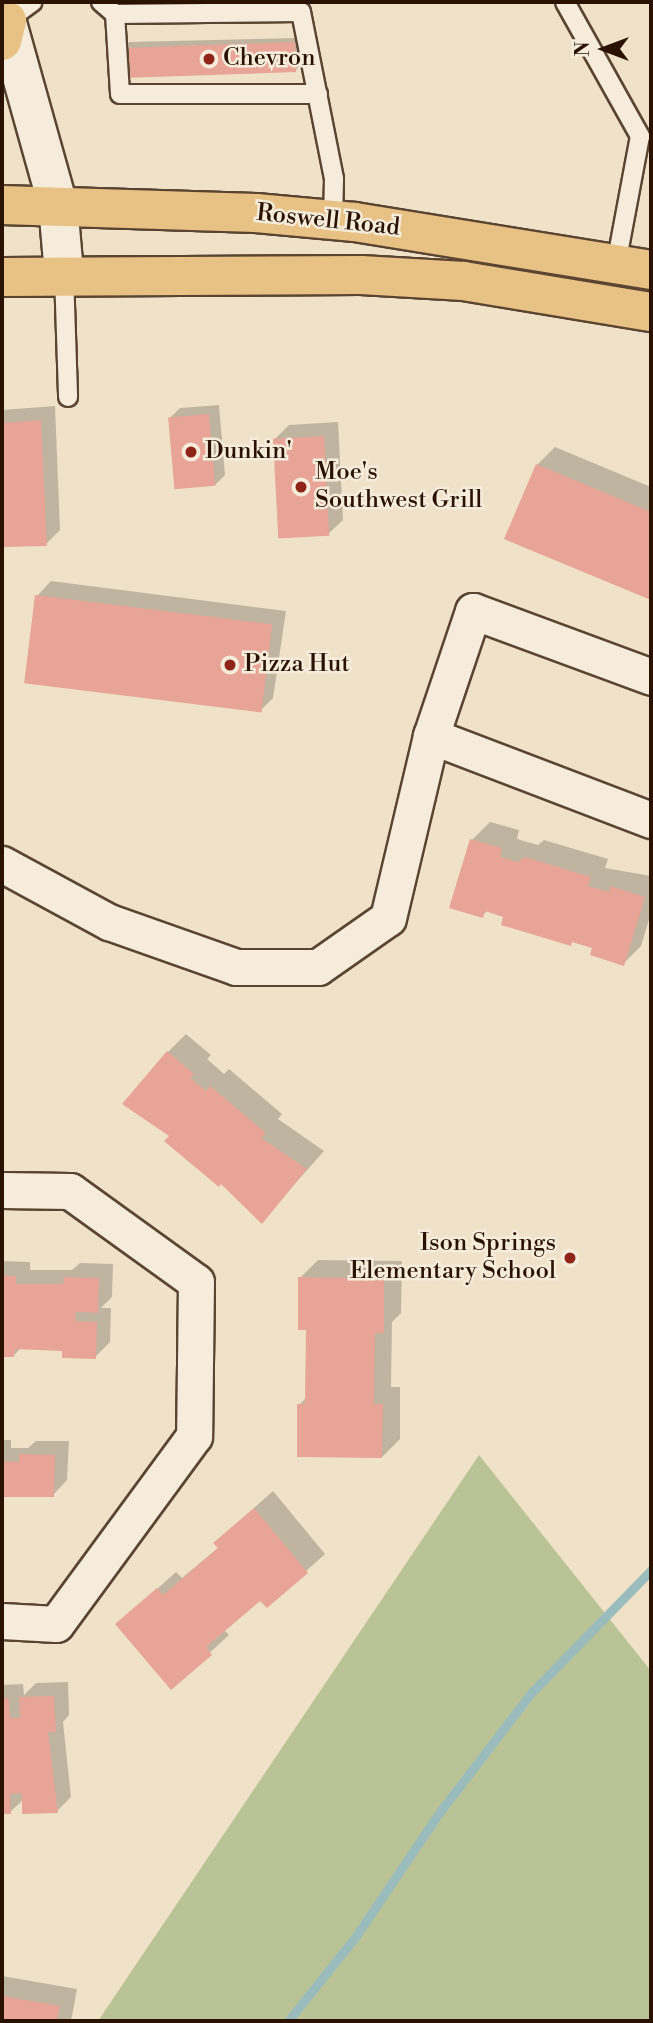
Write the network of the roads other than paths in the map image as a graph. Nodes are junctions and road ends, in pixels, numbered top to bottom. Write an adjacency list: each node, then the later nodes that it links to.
1 (565, 2): 8 (lane)
2 (108, 8): 4 (lane); 4 (lane)
3 (9, 18): 6 (street)
4 (318, 94): 7 (lane)
5 (2, 205): 6 (main road, Roswell Road)
6 (58, 205): 7 (main road, Roswell Road); 9 (street)
7 (333, 220): 8 (main road, Roswell Road)
8 (633, 267)
9 (65, 274): 10 (main road, Roswell Road); 11 (main road, Roswell Road); 12 (lane)
10 (2, 277)
11 (651, 312)
12 (68, 397)
13 (651, 677): 14 (street)
14 (431, 736): 15 (street); 16 (street)
15 (651, 820)
16 (2, 864)
17 (2, 1190): 18 (street)
18 (2, 1621)

